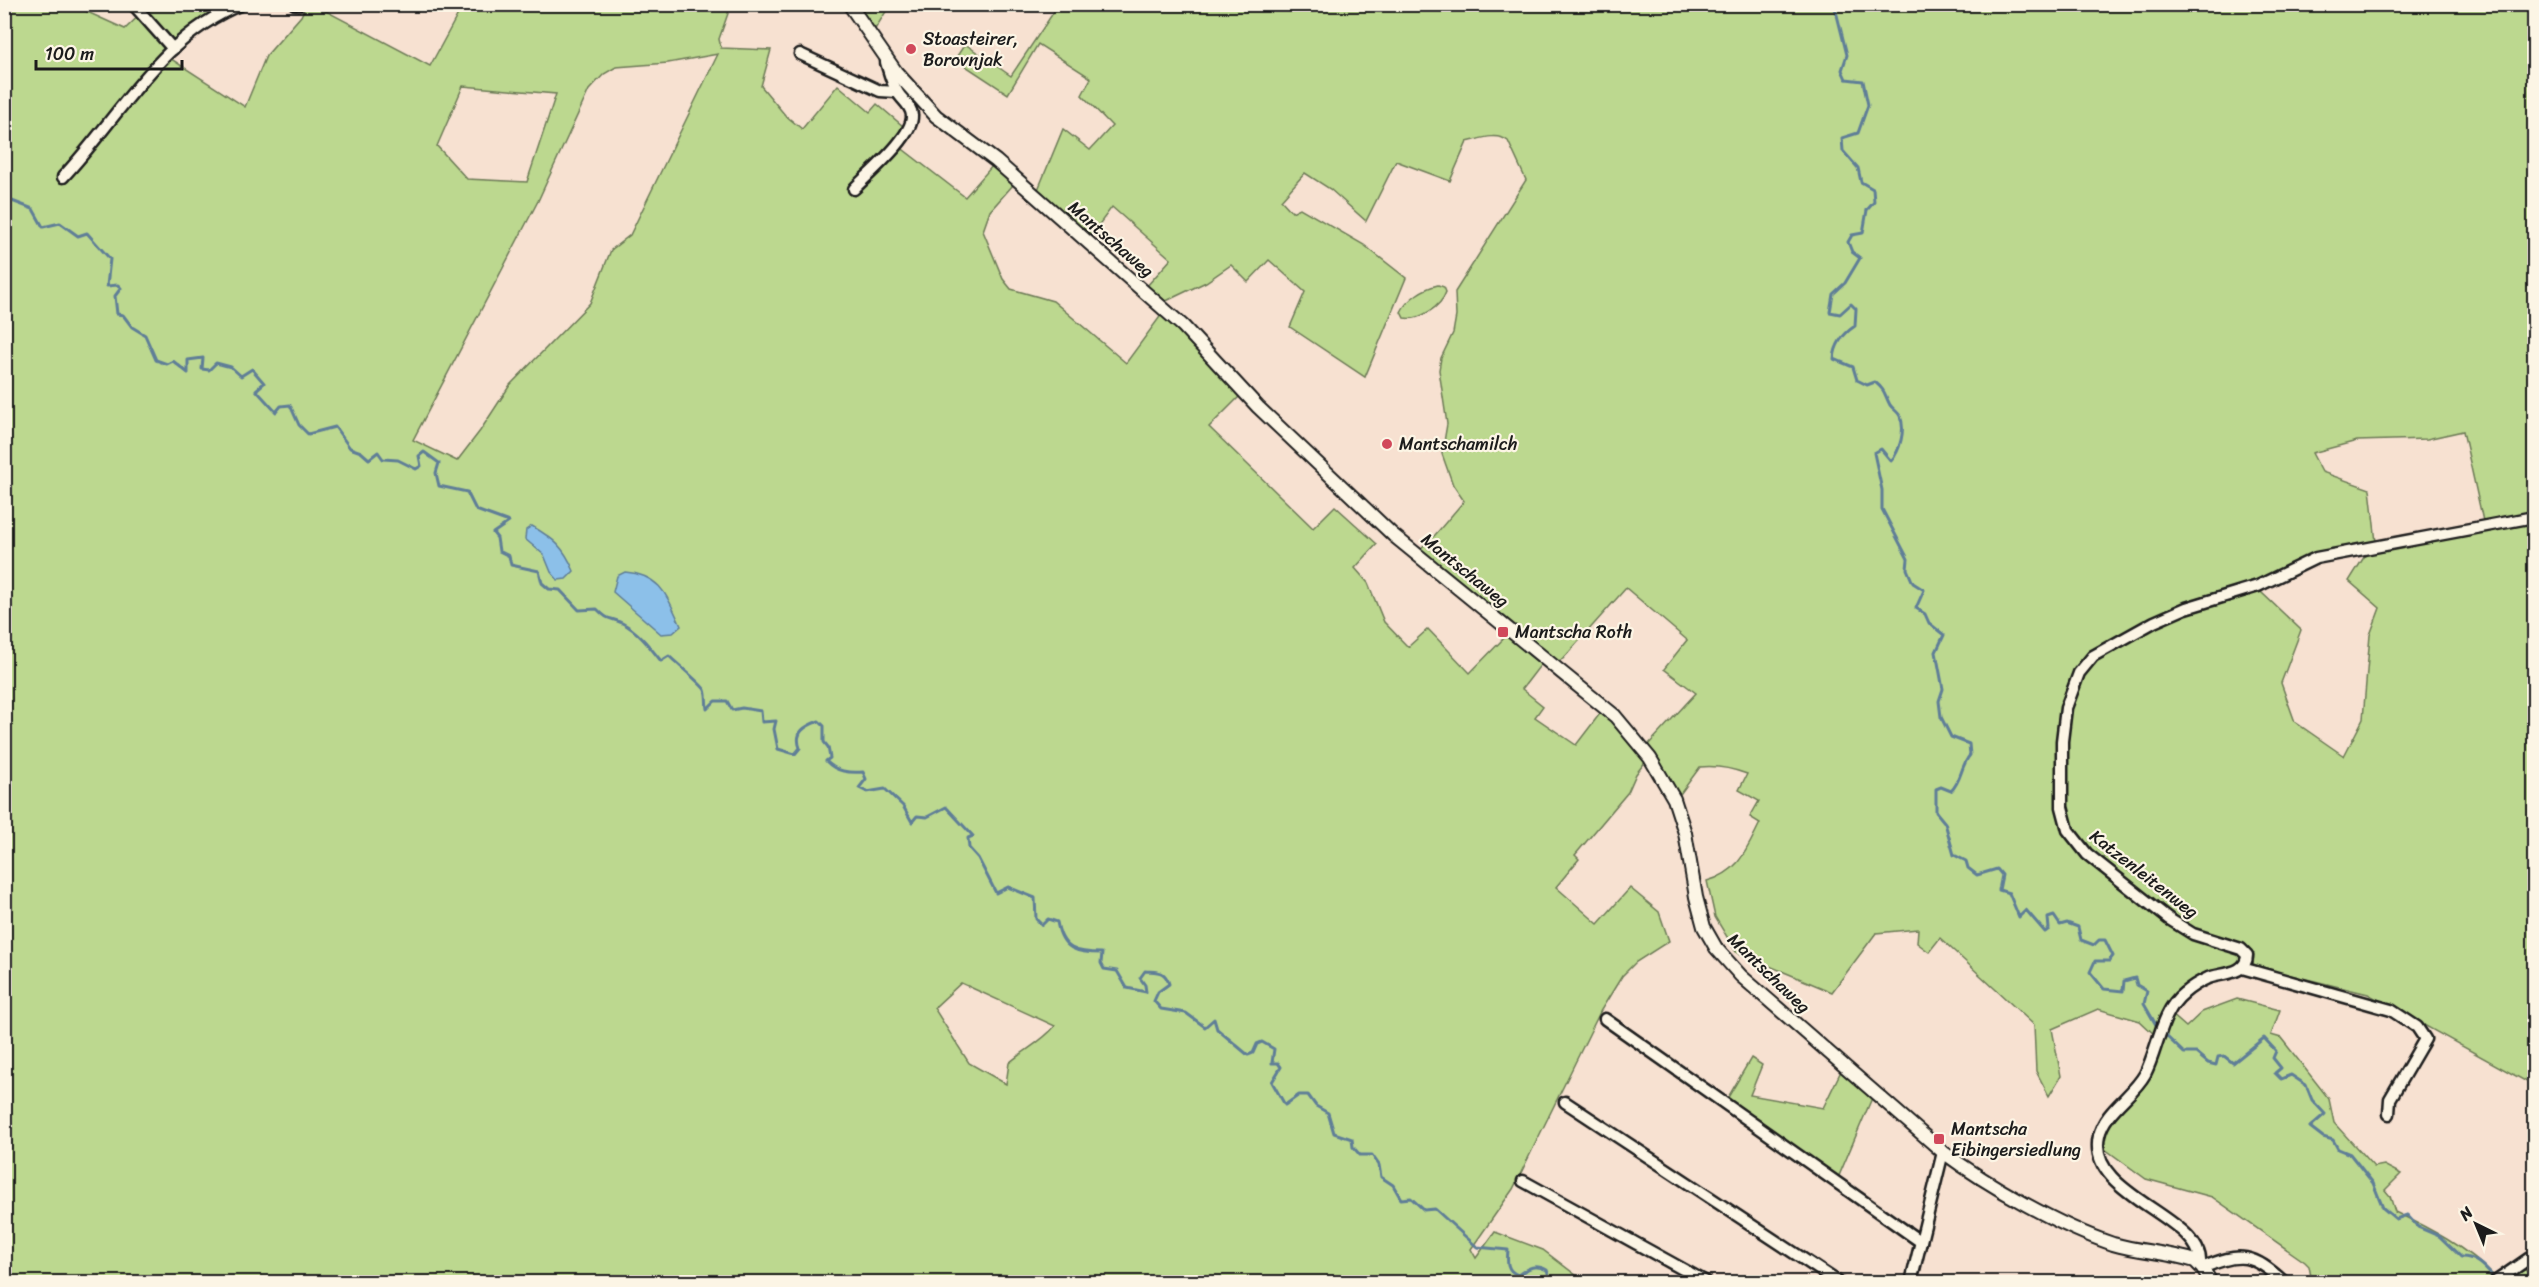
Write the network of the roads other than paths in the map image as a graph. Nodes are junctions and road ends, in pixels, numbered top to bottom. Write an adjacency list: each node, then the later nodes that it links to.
1 (133, 4): 5 (street)
2 (242, 4): 5 (street)
3 (849, 4): 4 (street, Mantschaweg)
4 (880, 48): 7 (street); 9 (street, Mantschaweg)
5 (173, 49): 10 (street)
6 (800, 54): 7 (street)
7 (897, 92): 8 (street)
8 (909, 106): 9 (street); 11 (street)
9 (936, 116): 17 (street, Mantschaweg)
10 (63, 177)
11 (854, 189)
12 (2535, 517): 13 (street, Katzenleitenweg)
13 (2242, 968): 16 (street); 21 (street)
14 (1605, 1019): 19 (street)
15 (1565, 1102): 24 (street)
16 (2389, 1114)
17 (1942, 1152): 19 (street); 21 (street, Mantschaweg)
18 (1523, 1181): 23 (street)
19 (1921, 1242): 25 (street)
20 (2535, 1255): 22 (street)
21 (2201, 1266): 26 (street); 27 (street)
22 (2498, 1280)
23 (1706, 1282)
24 (1838, 1282)
25 (1911, 1282)
26 (2211, 1282)
27 (2284, 1282)

